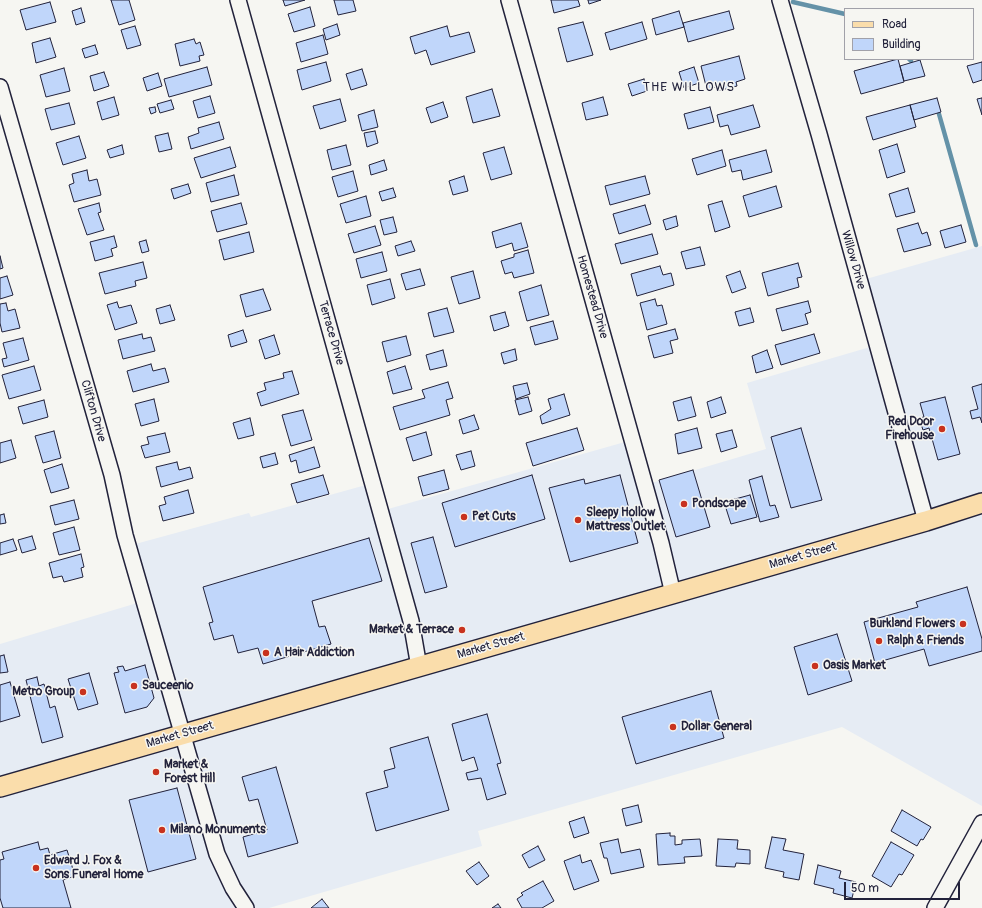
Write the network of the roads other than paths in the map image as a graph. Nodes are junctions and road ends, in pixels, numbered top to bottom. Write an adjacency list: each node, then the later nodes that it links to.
1 (238, 0): 8 (street, Terrace Drive)
2 (509, 0): 7 (street, Homestead Drive)
3 (780, 0): 6 (street, Willow Drive)
4 (0, 87): 9 (street, Clifton Drive)
5 (982, 502): 6 (main road, Market Street)
6 (926, 521): 7 (main road, Market Street)
7 (673, 594): 8 (main road, Market Street)
8 (419, 667): 9 (main road, Market Street)
9 (182, 735): 10 (main road, Market Street); 12 (street, Clifton Drive)
10 (0, 787)
11 (982, 824): 13 (street)
12 (246, 908)
13 (935, 908)

